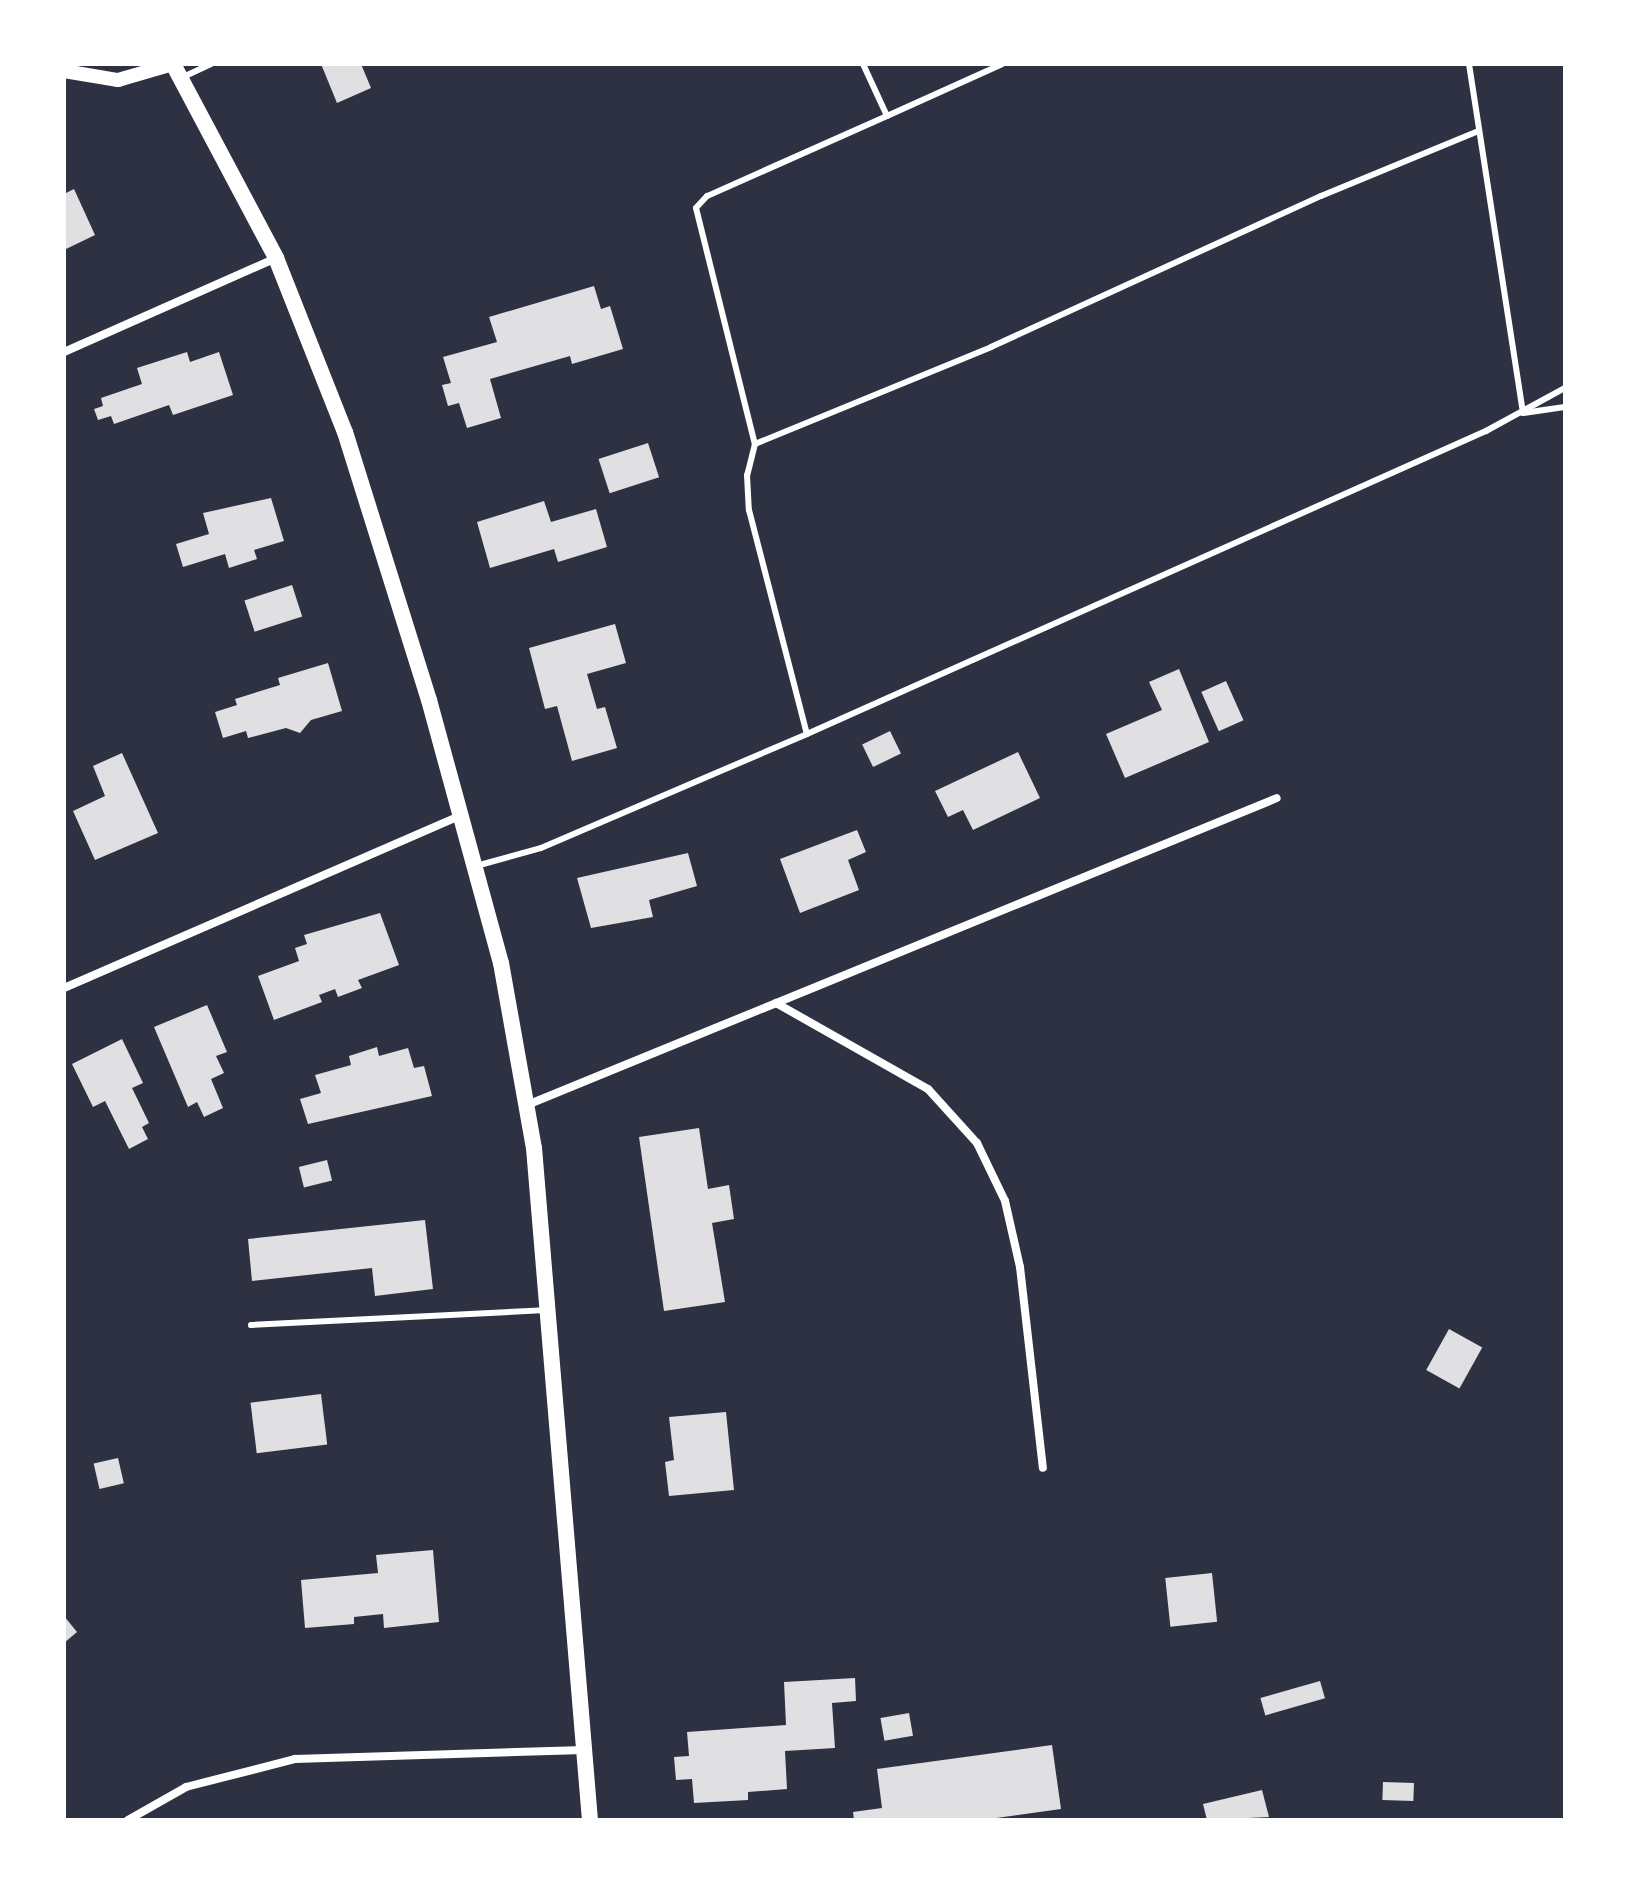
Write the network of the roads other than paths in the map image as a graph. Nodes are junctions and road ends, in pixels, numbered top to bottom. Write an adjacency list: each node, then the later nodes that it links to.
1 (211, 64): 5 (lane)
2 (863, 64): 7 (lane)
3 (1002, 64): 7 (lane)
4 (1469, 64): 8 (lane)
5 (176, 69): 6 (street); 9 (main road)
6 (64, 71)
7 (887, 116): 14 (lane)
8 (1479, 131): 13 (lane); 14 (lane)
9 (276, 258): 10 (street); 17 (main road)
10 (64, 352)
11 (1565, 388): 13 (lane)
12 (1565, 407): 13 (lane)
13 (1523, 413): 15 (lane)
14 (755, 444): 15 (lane)
15 (807, 734): 18 (lane)
16 (1277, 798): 20 (street)
17 (462, 815): 18 (main road); 19 (street)
18 (476, 866): 21 (main road)
19 (64, 988)
20 (776, 1003): 21 (street); 24 (street)
21 (527, 1105): 22 (main road)
22 (548, 1310): 23 (lane); 25 (main road)
23 (251, 1325)
24 (1043, 1468)
25 (584, 1750): 26 (street); 27 (main road)
26 (128, 1820)
27 (590, 1820)

